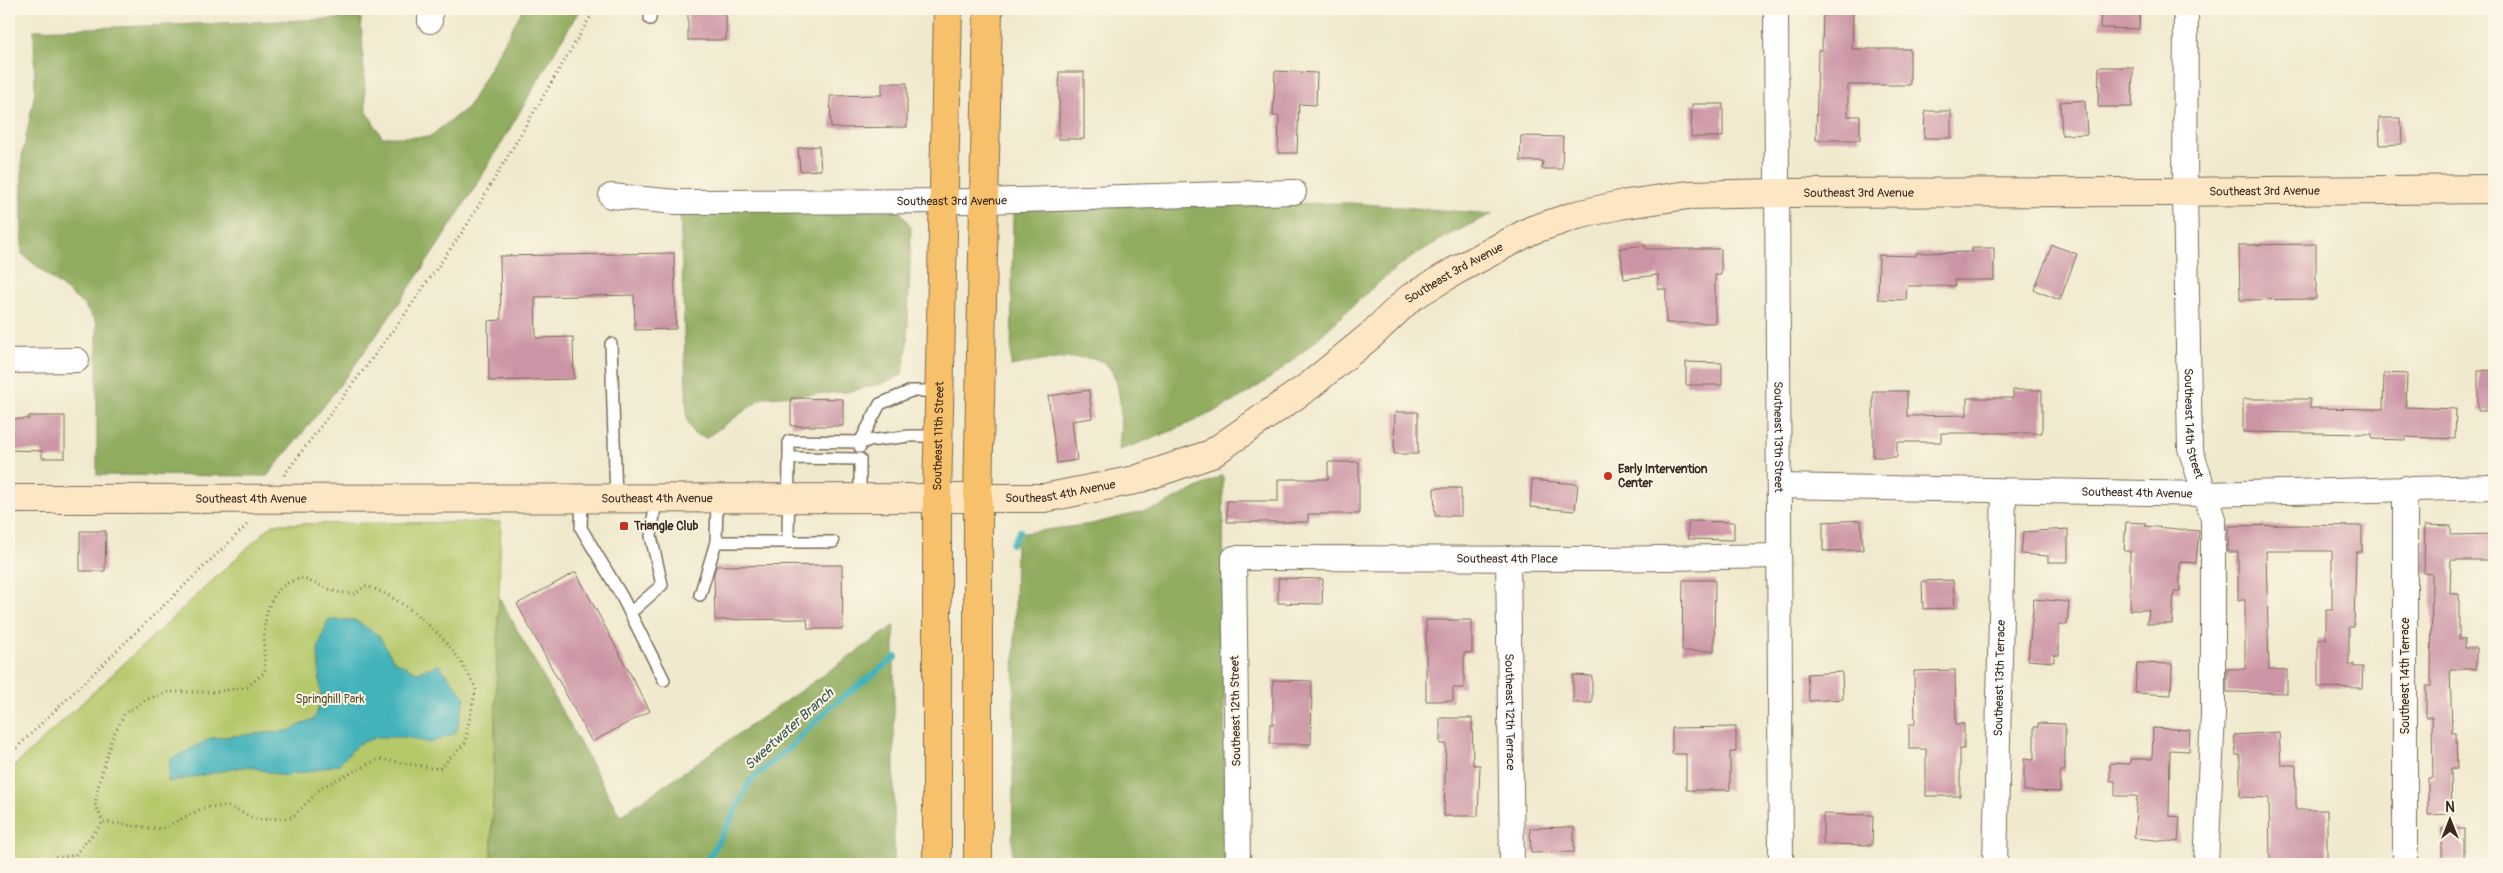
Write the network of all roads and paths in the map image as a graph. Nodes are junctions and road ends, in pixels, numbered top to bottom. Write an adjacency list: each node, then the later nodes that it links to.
1 (595, 9): 36 (path)
2 (948, 9): 11 (highway, Southeast 11th Street)
3 (988, 9): 12 (highway)
4 (1776, 9): 9 (street, Southeast 13th Street)
5 (2186, 9): 8 (street, Southeast 14th Street)
6 (2494, 188): 8 (street, Southeast 3rd Avenue)
7 (1294, 192): 12 (street, Southeast 3rd Avenue)
8 (2185, 192): 9 (street, Southeast 3rd Avenue); 26 (street, Southeast 14th Street)
9 (1778, 193): 17 (street, Southeast 3rd Avenue); 22 (street, Southeast 13th Street)
10 (611, 196): 11 (street, Southeast 3rd Avenue)
11 (944, 201): 12 (street, Southeast 3rd Avenue); 16 (highway, Southeast 11th Street)
12 (984, 201): 30 (highway)
13 (611, 344): 33 (lane)
14 (77, 360): 15 (street)
15 (9, 361)
16 (940, 391): 18 (highway, Southeast 11th Street); 19 (lane)
17 (1284, 405): 30 (street, Southeast 4th Avenue)
18 (939, 436): 19 (lane); 29 (highway, Southeast 11th Street)
19 (860, 442): 20 (lane); 21 (lane)
20 (788, 458): 21 (lane); 27 (lane)
21 (860, 459): 28 (lane)
22 (1779, 486): 25 (street, Southeast 4th Avenue); 40 (street, Southeast 13th Street)
23 (2494, 487): 24 (street, Southeast 4th Avenue)
24 (2405, 488): 26 (street, Southeast 4th Avenue); 56 (street, Southeast 14th Terrace)
25 (2004, 492): 26 (street, Southeast 4th Avenue); 54 (street, Southeast 13th Terrace)
26 (2206, 494): 55 (street, Southeast 14th Street)
27 (787, 498): 28 (street, Southeast 4th Avenue); 35 (street, Southeast 4th Avenue); 38 (lane)
28 (860, 498): 29 (street, Southeast 4th Avenue)
29 (937, 498): 30 (street, Southeast 4th Avenue); 49 (highway, Southeast 11th Street)
30 (978, 498): 50 (highway)
31 (9, 499): 36 (street, Southeast 4th Avenue)
32 (582, 499): 33 (street, Southeast 4th Avenue); 36 (street, Southeast 4th Avenue); 44 (lane)
33 (616, 499): 34 (street, Southeast 4th Avenue)
34 (656, 499): 35 (street, Southeast 4th Avenue); 44 (lane)
35 (717, 499): 37 (lane)
36 (263, 500): 46 (path)
37 (716, 542): 38 (lane); 43 (lane)
38 (788, 542): 39 (lane)
39 (833, 542)
40 (1779, 556): 42 (street, Southeast 4th Place); 53 (street, Southeast 13th Street)
41 (1234, 558): 42 (street, Southeast 4th Place); 51 (street, Southeast 12th Street)
42 (1508, 558): 52 (street, Southeast 12th Terrace)
43 (700, 595)
44 (630, 613): 45 (lane)
45 (664, 680)
46 (9, 755)
47 (103, 822): 47 (path); 48 (path)
48 (12, 864)
49 (937, 864)
50 (978, 864)
51 (1238, 864)
52 (1512, 864)
53 (1781, 864)
54 (1996, 864)
55 (2206, 864)
56 (2405, 864)

